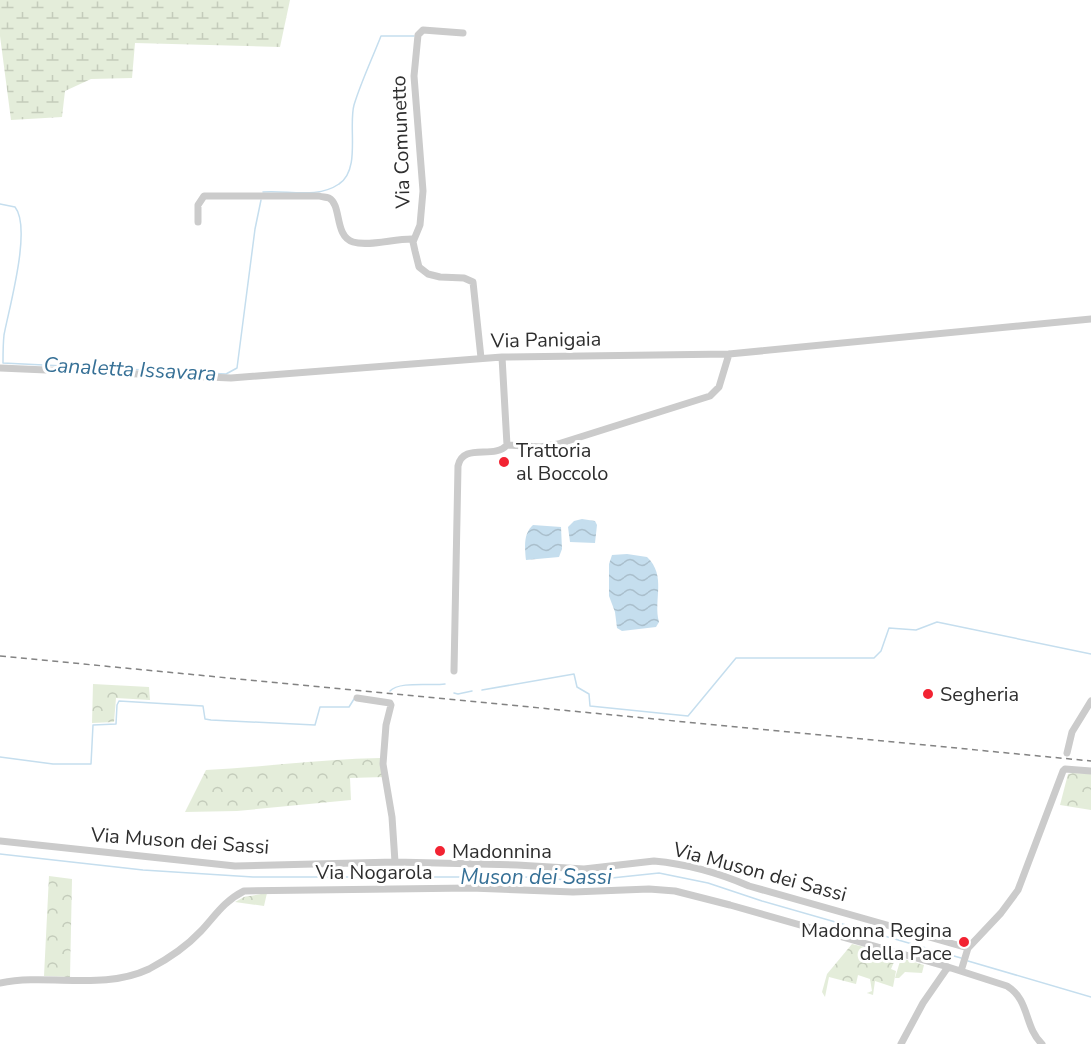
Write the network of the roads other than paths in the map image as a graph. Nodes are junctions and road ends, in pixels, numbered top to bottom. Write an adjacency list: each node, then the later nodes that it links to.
1 (463, 33): 3 (street, Via Comunetto)
2 (198, 222): 3 (street)
3 (414, 239): 7 (street, Via Comunetto)
4 (1091, 319): 5 (street, Via Panigaia)
5 (729, 354): 6 (street, Via Panigaia); 9 (street)
6 (502, 357): 7 (street, Via Panigaia); 9 (street)
7 (481, 358): 8 (street, Via Panigaia)
8 (0, 368)
9 (507, 445): 10 (street)
10 (454, 671)
11 (357, 698): 16 (street)
12 (1091, 701): 13 (street)
13 (1067, 753)
14 (1091, 771): 17 (street)
15 (0, 841): 16 (street, Via Muson dei Sassi)
16 (395, 862): 17 (street, Via Muson dei Sassi)
17 (967, 950): 19 (street)
18 (948, 967): 19 (street, Via Nogarola); 20 (street, Via Nogarola); 21 (street)
19 (962, 970): 22 (street, Via Nogarola)
20 (0, 983)
21 (901, 1044)
22 (1042, 1044)

